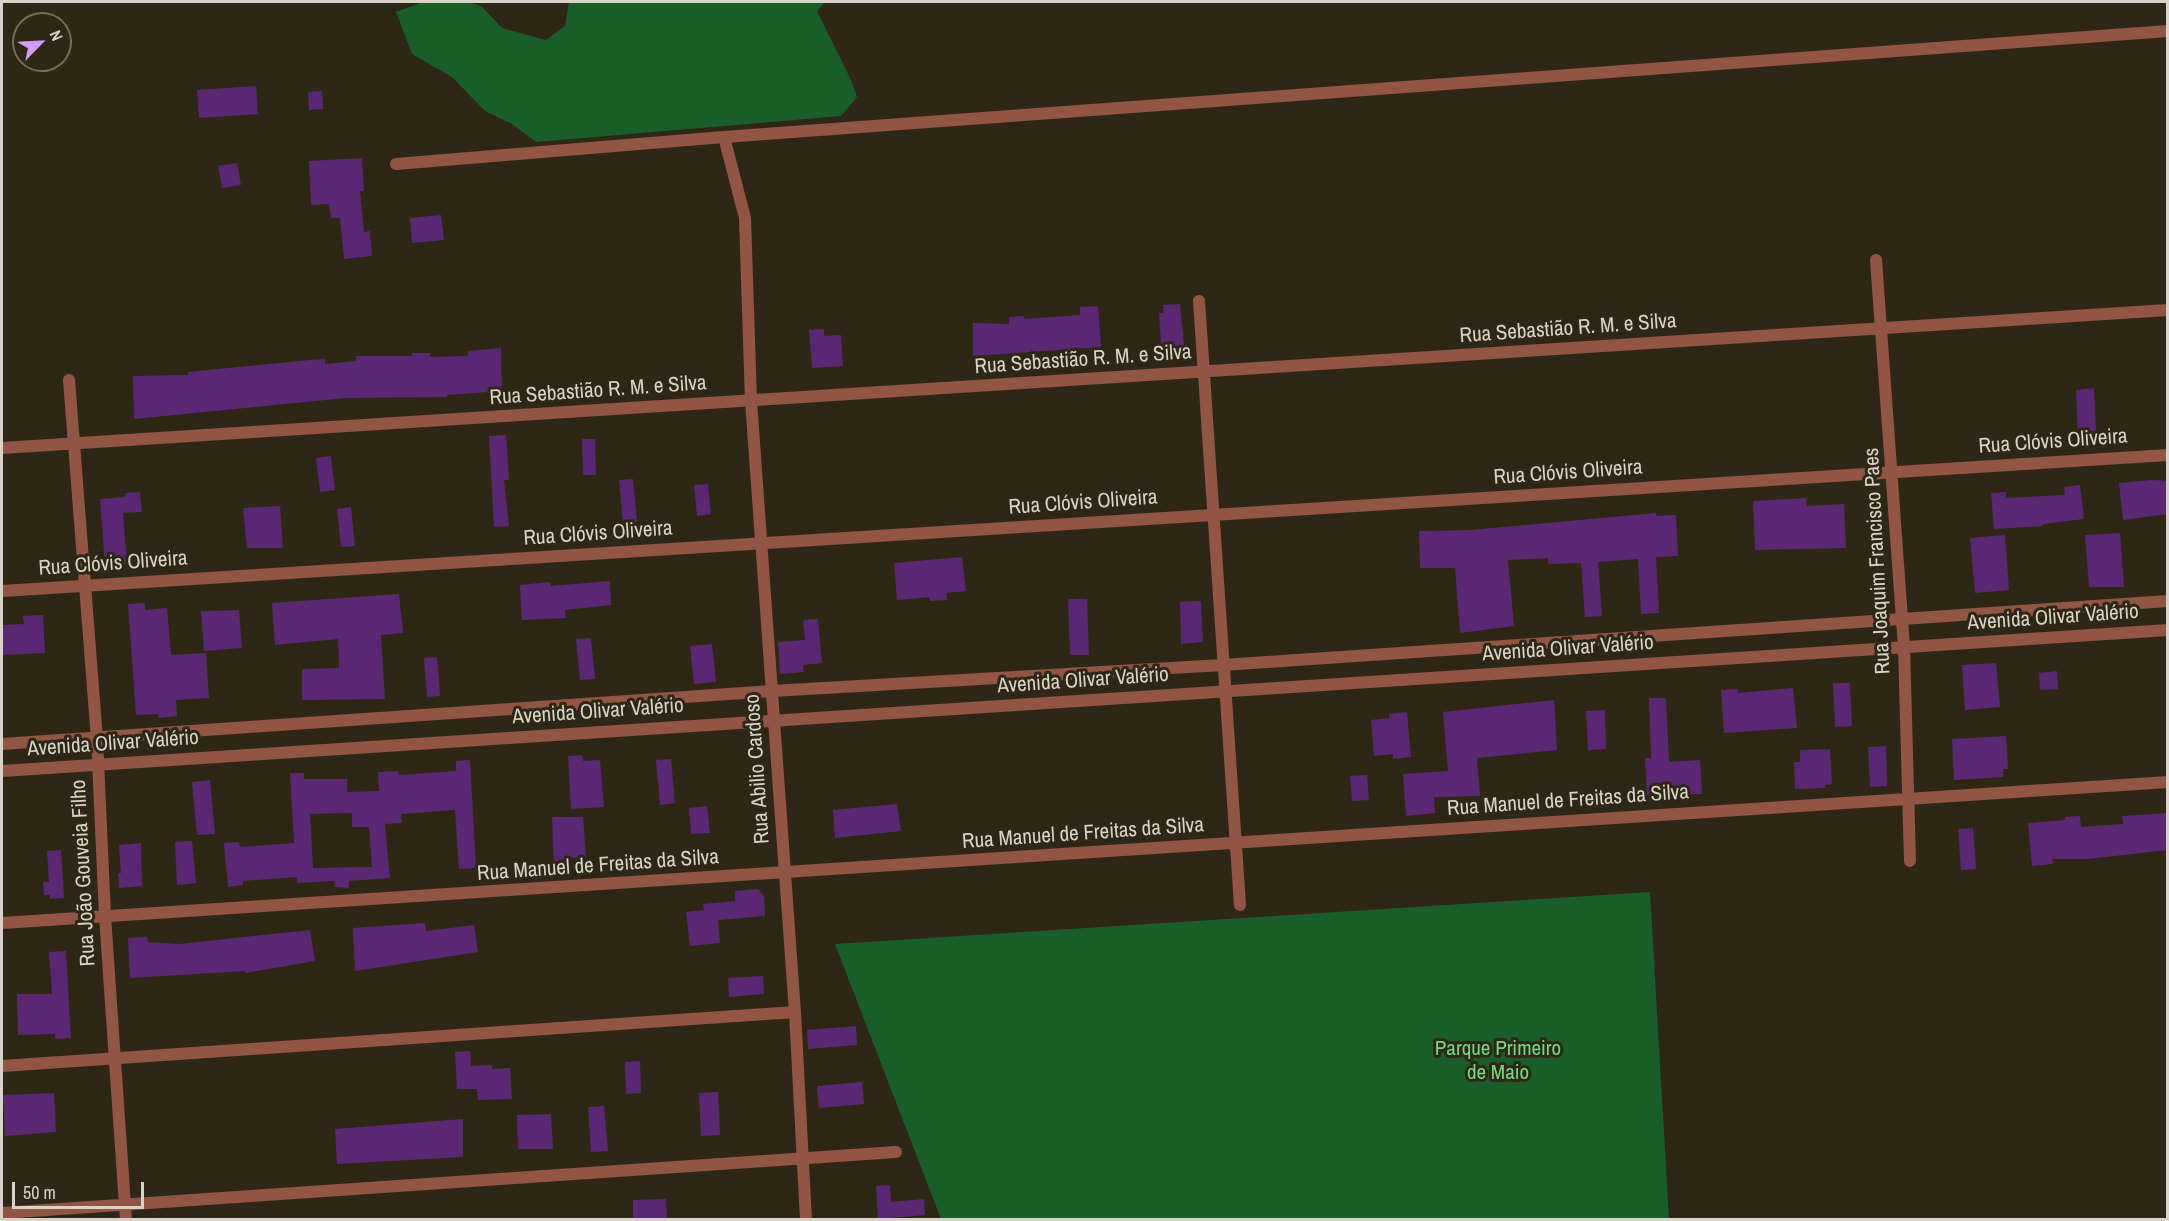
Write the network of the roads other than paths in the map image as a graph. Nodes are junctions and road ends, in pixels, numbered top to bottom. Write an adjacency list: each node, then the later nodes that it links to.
1 (2168, 31): 2 (street)
2 (724, 137): 3 (street); 10 (street, Rua Abilio Cardoso)
3 (396, 164)
4 (1876, 260): 7 (street, Rua Joaquim Francisco Paes)
5 (1199, 301): 8 (street)
6 (2168, 310): 7 (street, Rua Sebastião R. M. e Silva)
7 (1882, 329): 8 (street, Rua Sebastião R. M. e Silva); 14 (street, Rua Joaquim Francisco Paes)
8 (1204, 372): 10 (street, Rua Sebastião R. M. e Silva); 15 (street)
9 (69, 380): 11 (street, Rua João Gouveia Filho)
10 (751, 401): 11 (street, Rua Sebastião R. M. e Silva); 16 (street, Rua Abilio Cardoso)
11 (73, 444): 12 (street, Rua Sebastião R. M. e Silva); 17 (street, Rua João Gouveia Filho)
12 (2, 448)
13 (2168, 455): 14 (street, Rua Clóvis Oliveira)
14 (1893, 472): 15 (street, Rua Clóvis Oliveira); 20 (street, Rua Joaquim Francisco Paes)
15 (1213, 515): 16 (street, Rua Clóvis Oliveira); 23 (street)
16 (761, 543): 17 (street, Rua Clóvis Oliveira); 24 (street, Rua Abilio Cardoso)
17 (83, 586): 18 (street, Rua Clóvis Oliveira); 27 (street, Rua João Gouveia Filho)
18 (2, 591)
19 (2168, 601): 20 (street)
20 (1902, 618): 22 (street, Rua Joaquim Francisco Paes); 23 (street)
21 (2168, 630): 22 (street, Avenida Olivar Valério)
22 (1904, 647): 25 (street, Avenida Olivar Valério); 32 (street, Rua Joaquim Francisco Paes)
23 (1223, 665): 24 (street); 25 (street)
24 (772, 691): 26 (street, Rua Abilio Cardoso); 27 (street)
25 (1225, 691): 26 (street, Avenida Olivar Valério); 33 (street)
26 (773, 721): 29 (street, Avenida Olivar Valério); 35 (street, Rua Abilio Cardoso)
27 (97, 739): 28 (street); 29 (street, Rua João Gouveia Filho)
28 (2, 744)
29 (97, 764): 30 (street, Avenida Olivar Valério); 37 (street, Rua João Gouveia Filho)
30 (2, 771)
31 (2168, 782): 32 (street, Rua Manuel de Freitas da Silva)
32 (1906, 798): 33 (street, Rua Manuel de Freitas da Silva); 34 (street, Rua Joaquim Francisco Paes)
33 (1234, 843): 35 (street, Rua Manuel de Freitas da Silva); 36 (street)
34 (1910, 861)
35 (785, 874): 37 (street, Rua Manuel de Freitas da Silva); 39 (street, Rua Abilio Cardoso)
36 (1240, 905)
37 (105, 916): 38 (street, Rua Manuel de Freitas da Silva); 40 (street, Rua João Gouveia Filho)
38 (2, 923)
39 (795, 1012): 40 (street); 43 (street, Rua Abilio Cardoso)
40 (115, 1059): 41 (street); 44 (street, Rua João Gouveia Filho)
41 (2, 1066)
42 (896, 1152): 43 (street)
43 (803, 1159): 44 (street); 47 (street, Rua Abilio Cardoso)
44 (125, 1205): 45 (street); 46 (street, Rua João Gouveia Filho)
45 (2, 1213)
46 (126, 1220)
47 (806, 1220)

